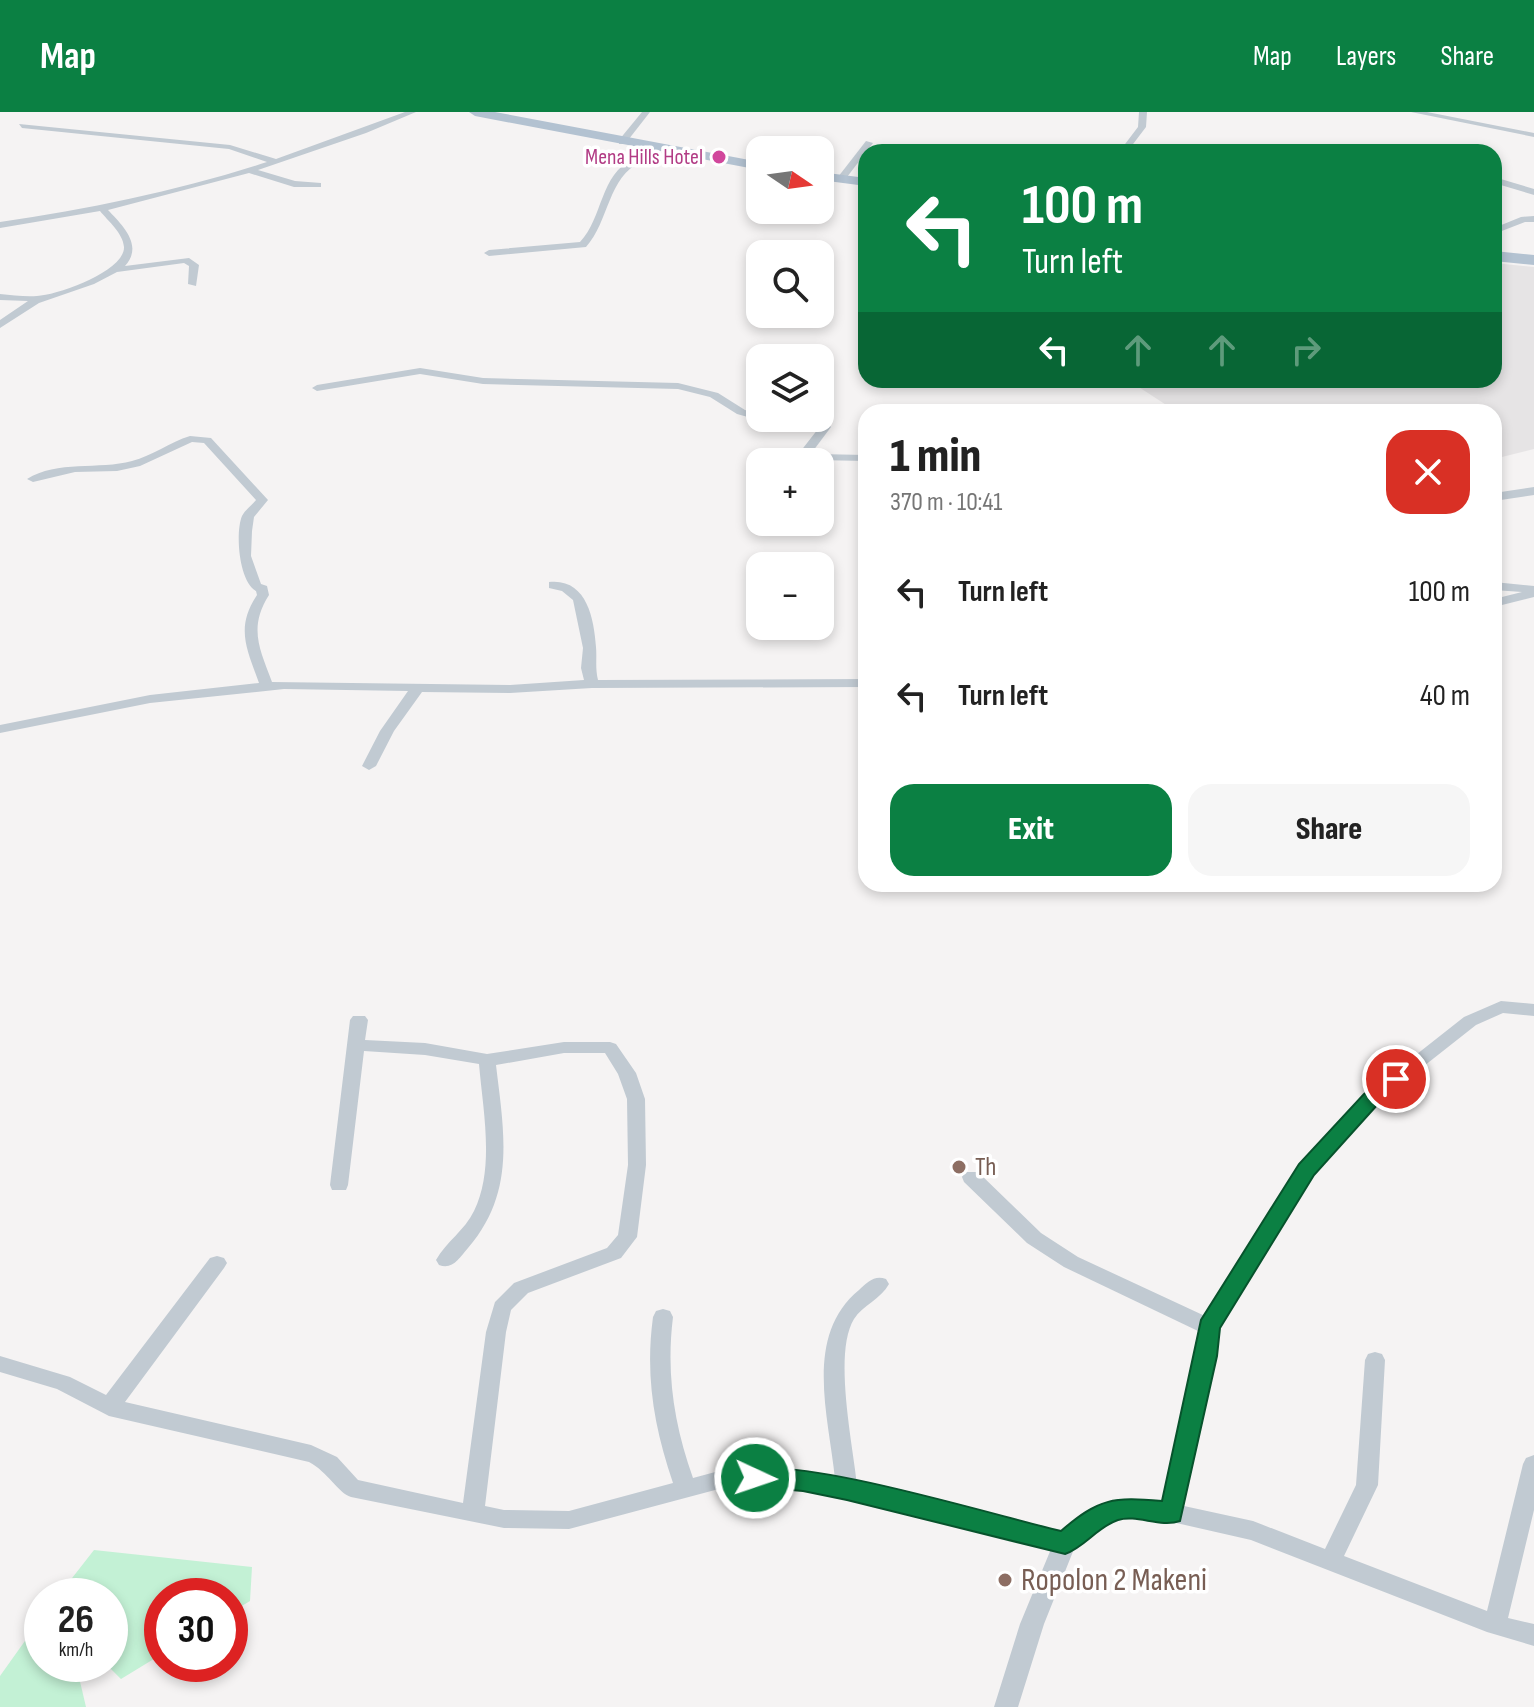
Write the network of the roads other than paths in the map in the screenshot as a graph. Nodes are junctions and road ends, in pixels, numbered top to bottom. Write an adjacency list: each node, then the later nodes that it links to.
1 (412, 112): 12 (street)
2 (475, 112): 8 (main road)
3 (646, 112): 8 (street)
4 (1143, 112): 9 (street)
5 (1415, 112): 7 (street)
6 (22, 126): 12 (street)
7 (1534, 135)
8 (622, 142): 10 (main road)
9 (1129, 144)
10 (676, 152): 13 (main road); 25 (street)
11 (858, 157): 16 (street)
12 (274, 162): 14 (street)
13 (746, 164)
14 (246, 169): 19 (street); 21 (street)
15 (834, 178): 16 (main road)
16 (841, 179): 17 (main road)
17 (858, 181)
18 (1502, 182): 20 (street)
19 (318, 185)
20 (1534, 192)
21 (102, 208): 23 (street); 28 (street)
22 (1534, 219): 24 (street)
23 (0, 225)
24 (1502, 228)
25 (489, 253)
26 (1502, 257): 27 (main road)
27 (1534, 260)
28 (114, 270): 29 (street); 31 (street)
29 (193, 284)
30 (0, 297): 31 (street)
31 (39, 300): 32 (street)
32 (0, 325)
33 (317, 388): 34 (street)
34 (746, 414)
35 (821, 432): 36 (street)
36 (858, 458)
37 (33, 479): 46 (street)
38 (1534, 491): 39 (street)
39 (1502, 496)
40 (553, 585): 45 (street)
41 (1502, 587): 42 (street)
42 (1534, 591): 43 (street)
43 (1502, 601)
44 (858, 683): 45 (street)
45 (592, 684): 47 (street)
46 (267, 686): 47 (street); 48 (street)
47 (418, 687): 49 (street)
48 (0, 729)
49 (369, 766)
50 (1534, 1010): 60 (street)
51 (359, 1020): 52 (street)
52 (358, 1045): 53 (street); 55 (street)
53 (487, 1060): 56 (street); 68 (street)
54 (971, 1177): 60 (street)
55 (339, 1185)
56 (446, 1260)
57 (217, 1263): 63 (street)
58 (879, 1284): 65 (street)
59 (663, 1317): 66 (street)
60 (1209, 1327): 67 (street)
61 (1375, 1360): 70 (street)
62 (0, 1364): 63 (street)
63 (109, 1407): 68 (street)
64 (1534, 1464): 71 (street)
65 (847, 1489): 66 (street); 69 (street)
66 (686, 1490): 68 (street)
67 (1172, 1513): 69 (street); 70 (street)
68 (473, 1514)
69 (1065, 1543): 73 (street)
70 (1331, 1559): 71 (street)
71 (1495, 1625): 72 (street)
72 (1534, 1635)
73 (1006, 1707)

